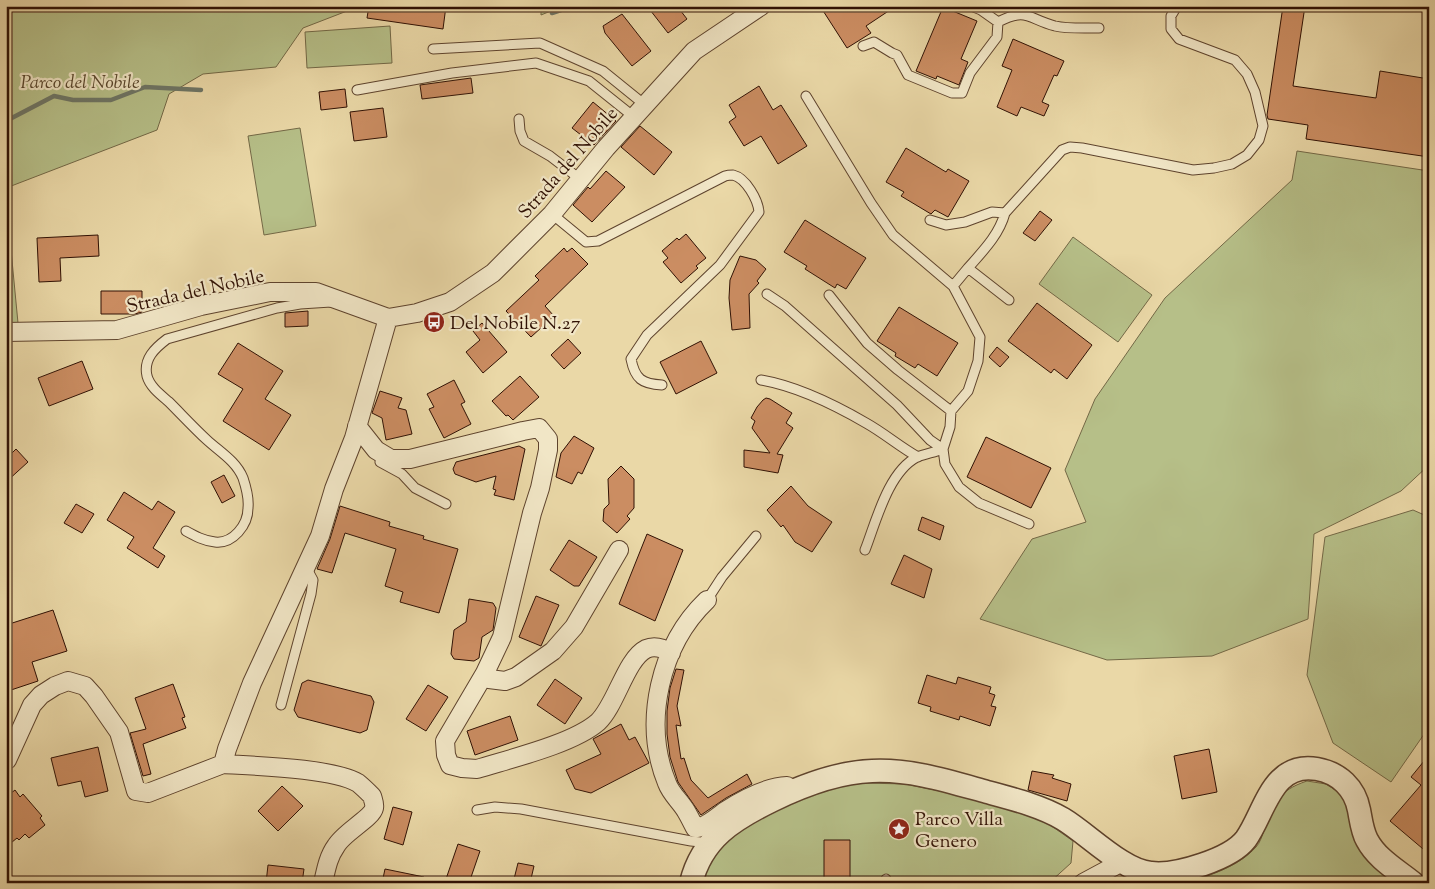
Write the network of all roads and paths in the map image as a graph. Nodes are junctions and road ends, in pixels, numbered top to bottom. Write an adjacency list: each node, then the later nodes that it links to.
1 (761, 6): 10 (street, Strada del Nobile)
2 (971, 6): 4 (lane)
3 (1177, 6): 13 (lane)
4 (998, 22): 5 (lane); 6 (lane)
5 (1099, 28)
6 (863, 46)
7 (434, 49): 10 (lane)
8 (357, 90): 10 (lane)
9 (806, 96): 17 (lane)
10 (639, 111): 12 (street, Strada del Nobile)
11 (519, 119): 12 (lane)
12 (580, 179): 14 (street, Strada del Nobile)
13 (1005, 213): 15 (lane); 16 (lane)
14 (552, 214): 22 (street, Strada del Nobile); 25 (lane)
15 (930, 220)
16 (968, 268): 17 (lane); 20 (lane)
17 (953, 286): 26 (lane)
18 (767, 294): 28 (lane)
19 (829, 295): 26 (lane)
20 (1009, 300)
21 (343, 301): 22 (street, Strada del Nobile); 23 (street, Strada del Nobile); 32 (lane)
22 (388, 318): 27 (street)
23 (6, 332)
24 (761, 380): 29 (lane)
25 (662, 385)
26 (951, 411): 28 (lane)
27 (355, 432): 30 (lane); 36 (street); 39 (street)
28 (943, 449): 29 (lane); 31 (lane)
29 (918, 457): 35 (lane)
30 (446, 504)
31 (1029, 524)
32 (186, 531)
33 (756, 536): 37 (lane)
34 (619, 550): 39 (street)
35 (865, 550)
36 (305, 567): 40 (lane); 42 (street)
37 (707, 600): 38 (street)
38 (671, 653): 39 (street); 43 (street)
39 (485, 673)
40 (280, 705)
41 (7, 760): 42 (street)
42 (223, 764): 47 (street)
43 (808, 785): 45 (street); 46 (street)
44 (477, 810): 45 (lane)
45 (710, 843): 48 (street)
46 (1122, 862): 49 (street); 50 (street)
47 (324, 883)
48 (691, 883)
49 (1083, 883)
50 (1413, 883)

